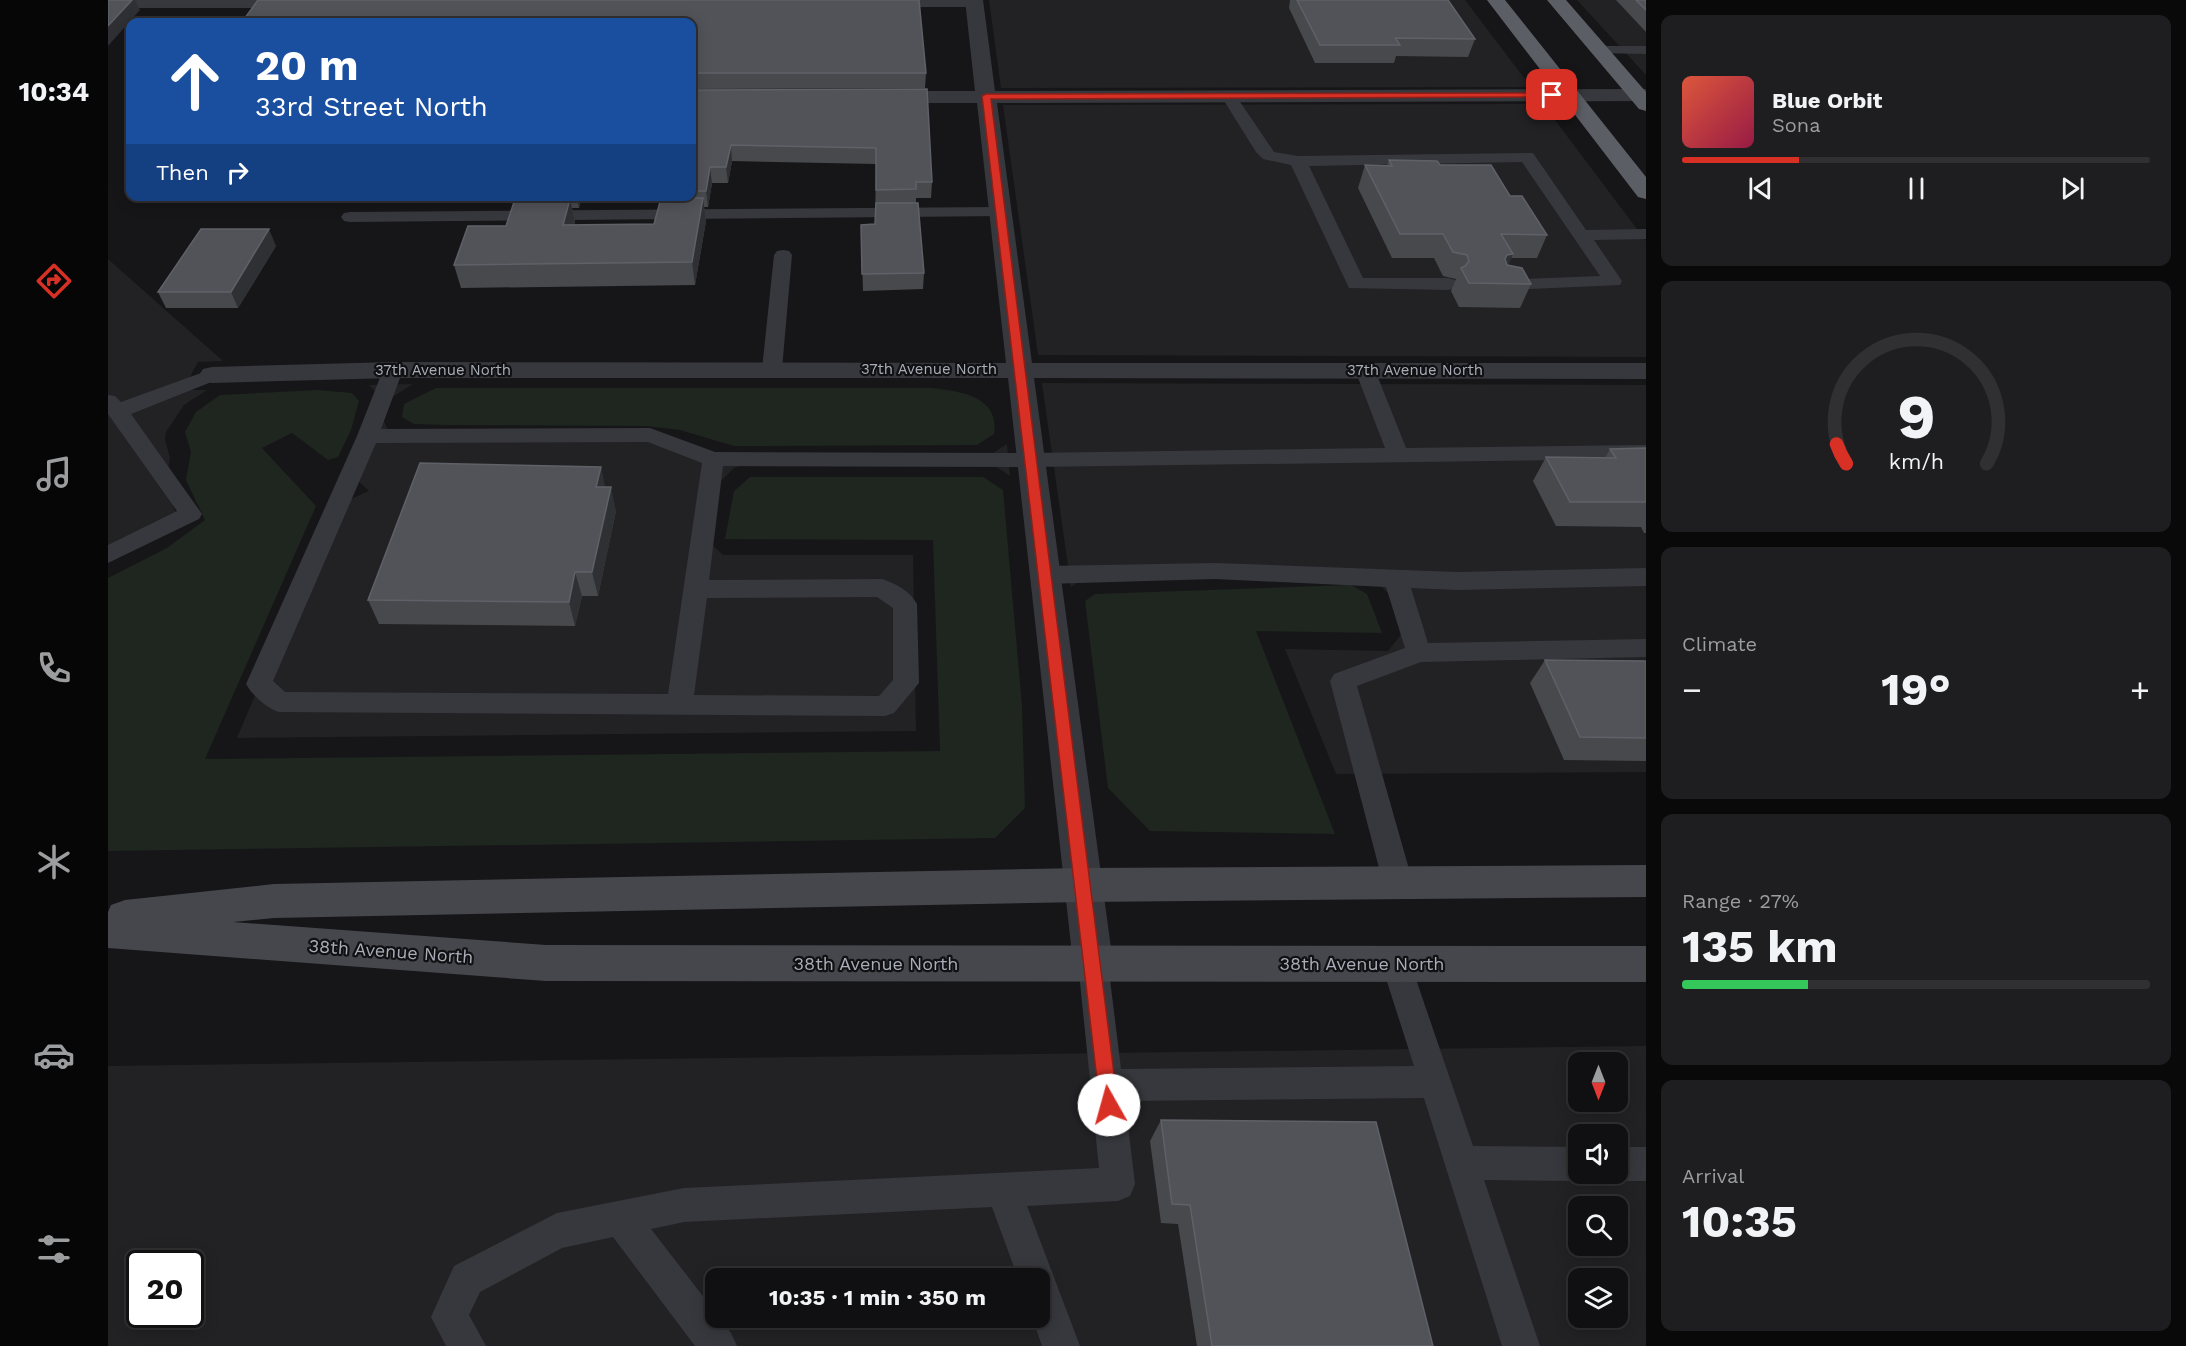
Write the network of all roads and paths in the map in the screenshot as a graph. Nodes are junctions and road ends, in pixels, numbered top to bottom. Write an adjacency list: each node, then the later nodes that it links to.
1 (1496, 0): 9 (highway)
2 (1556, 0): 7 (highway)
3 (975, 2): 4 (lane); 10 (street)
4 (868, 3)
5 (108, 4): 6 (lane)
6 (310, 4)
7 (1599, 50): 8 (lane); 13 (highway)
8 (1646, 50)
9 (1571, 95): 11 (street); 13 (street); 15 (highway)
10 (986, 96): 11 (street); 12 (street); 16 (street)
11 (1229, 96): 14 (lane)
12 (868, 97)
13 (1643, 98)
14 (1298, 162): 19 (lane); 21 (lane)
15 (1646, 192)
16 (1000, 212): 17 (lane); 24 (street)
17 (350, 217)
18 (1646, 234): 19 (lane)
19 (1582, 235): 22 (lane)
20 (783, 255): 23 (lane)
21 (1408, 283): 21 (lane)
22 (1554, 283): 22 (lane)
23 (772, 369): 24 (street, 37th Avenue North); 25 (street, 37th Avenue North)
24 (1020, 369): 26 (street, 37th Avenue North); 34 (street)
25 (393, 370): 28 (street, 37th Avenue North); 30 (lane)
26 (1365, 370): 27 (street, 37th Avenue North); 32 (lane)
27 (1646, 371)
28 (212, 375): 29 (lane)
29 (113, 406): 35 (lane)
30 (368, 436): 33 (lane); 42 (lane)
31 (1646, 452): 32 (lane)
32 (1398, 455): 34 (lane)
33 (713, 459): 34 (lane); 39 (lane)
34 (1031, 460): 36 (street)
35 (108, 555)
36 (1045, 575): 38 (lane); 45 (street)
37 (1646, 577): 38 (lane)
38 (1396, 579): 41 (lane)
39 (696, 589): 42 (lane); 42 (lane)
40 (1646, 648): 41 (lane)
41 (1419, 652): 44 (lane)
42 (680, 704)
43 (1646, 881): 44 (main road)
44 (1398, 883): 45 (main road)
45 (1083, 885): 46 (main road); 48 (street)
46 (108, 918)
47 (108, 931): 48 (main road, 38th Avenue North)
48 (1093, 963): 49 (main road, 38th Avenue North); 52 (lane)
49 (1396, 963): 50 (main road, 38th Avenue North); 51 (lane)
50 (1646, 963)
51 (1435, 1082): 52 (lane); 53 (lane)
52 (1107, 1085): 57 (lane)
53 (1461, 1163): 54 (lane); 64 (lane)
54 (1568, 1164)
55 (1628, 1164): 56 (lane)
56 (1646, 1164)
57 (1003, 1190): 58 (lane); 59 (lane)
58 (620, 1218): 61 (lane); 62 (lane)
59 (1032, 1268)
60 (1050, 1316): 63 (lane)
61 (467, 1346)
62 (718, 1346)
63 (1061, 1346)
64 (1521, 1346)

